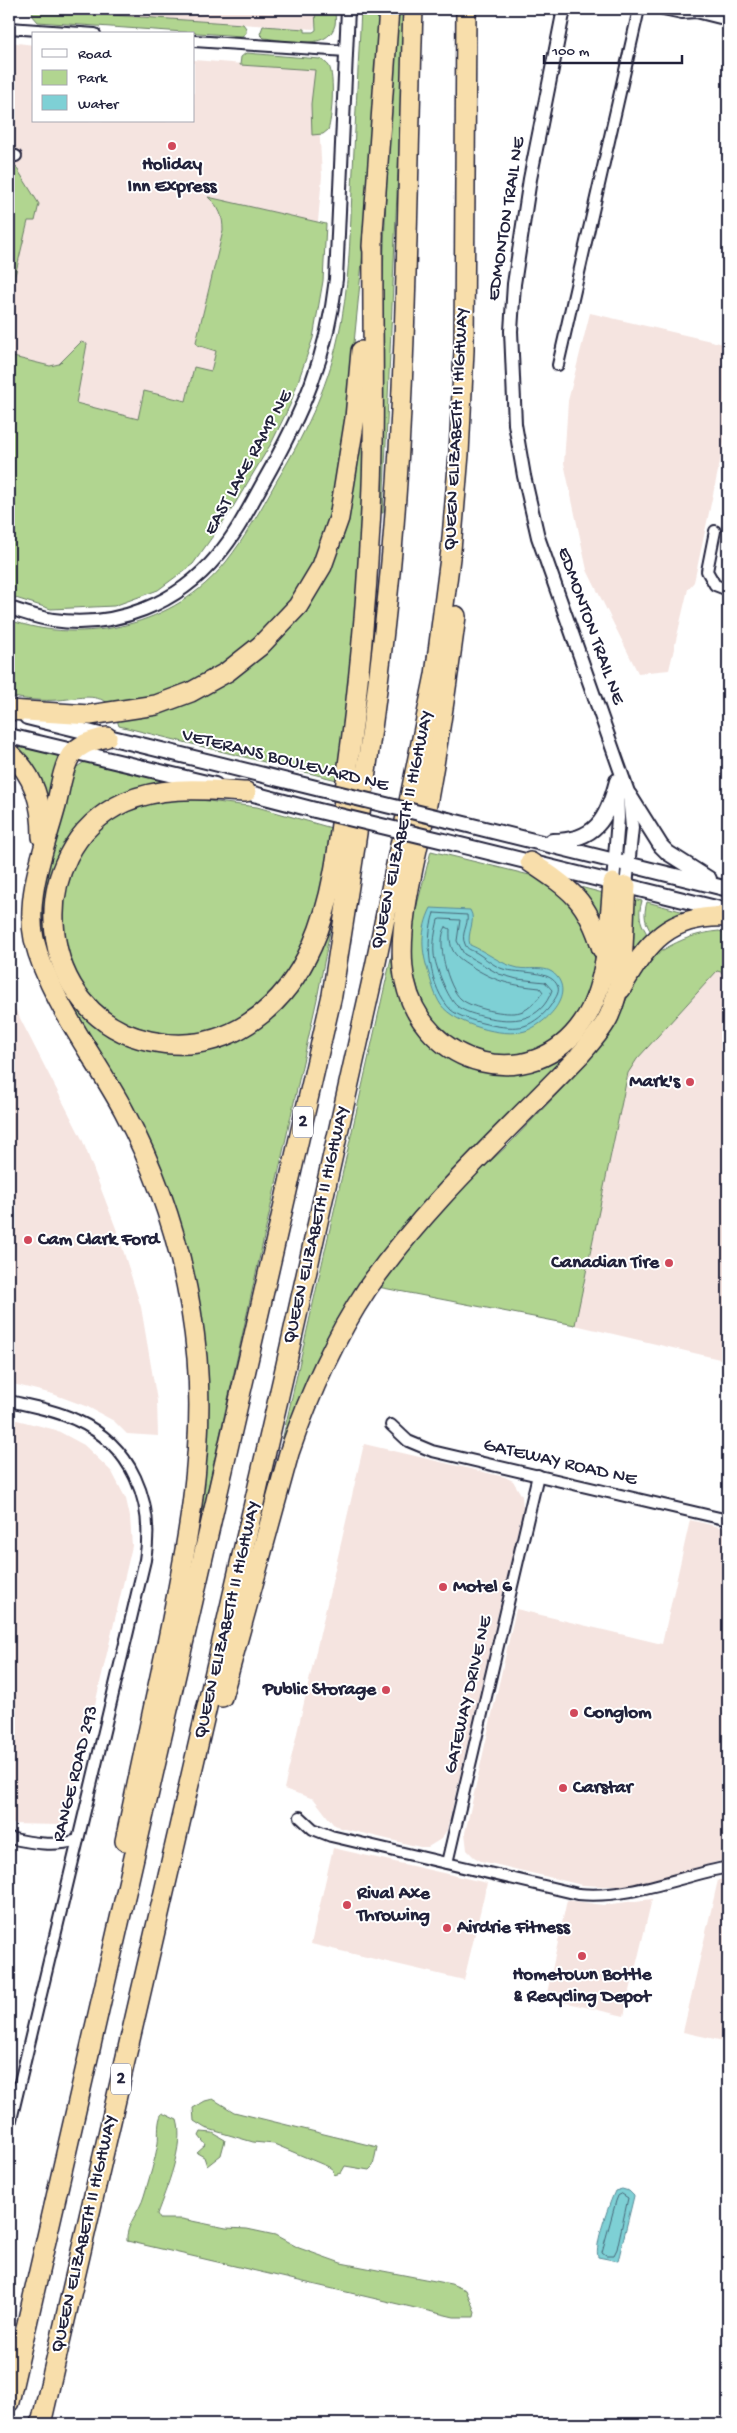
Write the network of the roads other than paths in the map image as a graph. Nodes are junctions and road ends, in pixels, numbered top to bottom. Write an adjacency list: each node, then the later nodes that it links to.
1 (348, 9): 12 (street, EAST LAKE RAMP NE)
2 (389, 9): 13 (highway)
3 (413, 9): 49 (highway, QUEEN ELIZABETH II HIGHWAY / 2)
4 (466, 9): 14 (highway, QUEEN ELIZABETH II HIGHWAY / 2)
5 (564, 9): 23 (street, EDMONTON TRAIL NE)
6 (639, 9): 15 (street)
7 (663, 9): 8 (street)
8 (728, 20)
9 (9, 28): 10 (street)
10 (66, 32)
11 (195, 41): 12 (street)
12 (346, 51): 18 (street, EAST LAKE RAMP NE)
13 (373, 235): 19 (highway); 26 (highway)
14 (464, 350): 36 (highway); 45 (highway, QUEEN ELIZABETH II HIGHWAY / 2)
15 (558, 365)
16 (715, 531): 17 (street)
17 (728, 590)
18 (9, 608)
19 (9, 712): 21 (main road, VETERANS BOULEVARD NE)
20 (9, 736): 22 (main road)
21 (107, 737): 22 (highway); 28 (main road, VETERANS BOULEVARD NE, bridge)
22 (75, 751): 26 (main road); 31 (highway)
23 (616, 751): 25 (street, EDMONTON TRAIL NE); 27 (street, EDMONTON TRAIL NE)
24 (9, 753): 31 (highway)
25 (617, 781): 28 (main road); 30 (street, EDMONTON TRAIL NE)
26 (246, 792): 29 (main road, bridge)
27 (630, 795): 30 (street, EDMONTON TRAIL NE); 33 (main road)
28 (532, 841): 30 (main road, VETERANS BOULEVARD NE)
29 (530, 862): 32 (main road); 36 (highway)
30 (622, 863): 32 (street, EDMONTON TRAIL NE); 33 (main road, VETERANS BOULEVARD NE)
31 (39, 871): 49 (highway)
32 (619, 885): 34 (main road); 36 (highway); 37 (highway)
33 (727, 888)
34 (728, 911)
35 (728, 917): 37 (highway)
36 (604, 955)
37 (615, 1001): 45 (highway)
38 (9, 1401): 44 (street, RANGE ROAD 293)
39 (391, 1425): 40 (street, GATEWAY ROAD NE)
40 (538, 1475): 41 (street, GATEWAY ROAD NE); 46 (street, GATEWAY DRIVE NE)
41 (728, 1520)
42 (300, 1817): 46 (street)
43 (9, 1838): 44 (street)
44 (78, 1840): 48 (street, RANGE ROAD 293)
45 (175, 1851): 51 (highway, QUEEN ELIZABETH II HIGHWAY / 2)
46 (448, 1863): 47 (street)
47 (728, 1867)
48 (9, 2128)
49 (52, 2215): 50 (highway, QUEEN ELIZABETH II HIGHWAY / 2)
50 (9, 2402)
51 (41, 2424)

